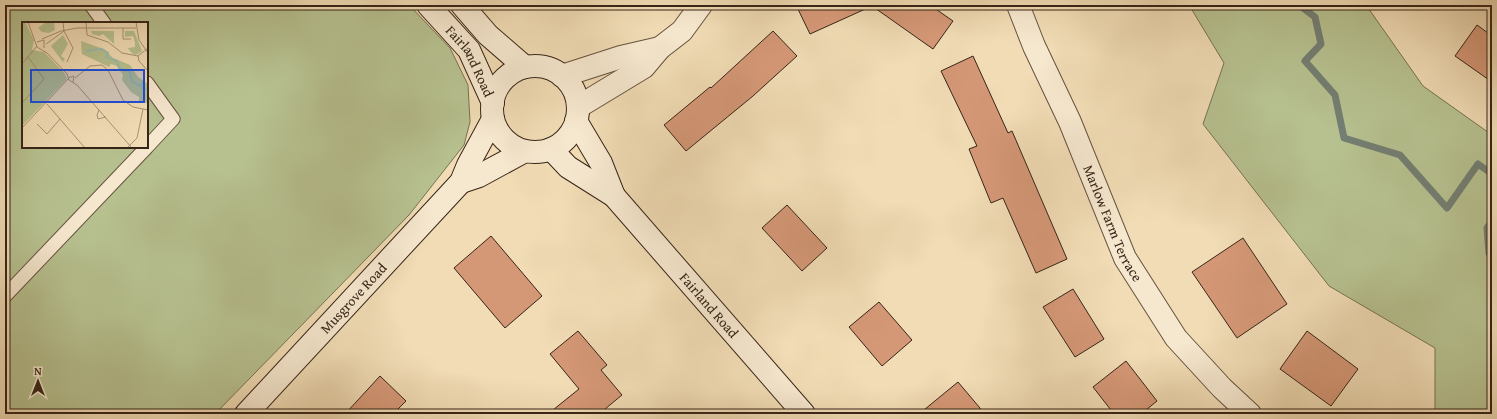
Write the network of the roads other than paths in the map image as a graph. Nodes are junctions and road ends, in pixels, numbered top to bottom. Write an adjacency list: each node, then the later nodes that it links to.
1 (91, 5): 6 (lane)
2 (428, 5): 11 (street, Fairland Road)
3 (462, 5): 8 (street, Fairland Road)
4 (701, 5): 7 (street)
5 (1018, 5): 22 (street, Marlow Farm Terrace)
6 (103, 22)
7 (660, 48): 9 (street); 12 (street)
8 (525, 67): 9 (street); 11 (street)
9 (562, 76): 12 (street)
10 (148, 84): 13 (lane)
11 (493, 111): 16 (street); 17 (street, Musgrove Road)
12 (577, 114): 15 (street); 18 (street, Fairland Road)
13 (148, 146)
14 (146, 148): 19 (lane)
15 (551, 149): 16 (street); 18 (street, Fairland Road)
16 (525, 151): 17 (street, Musgrove Road)
17 (461, 182): 20 (street, Musgrove Road)
18 (614, 196): 21 (street, Fairland Road)
19 (5, 296)
20 (246, 414)
21 (804, 414)
22 (1250, 414)

